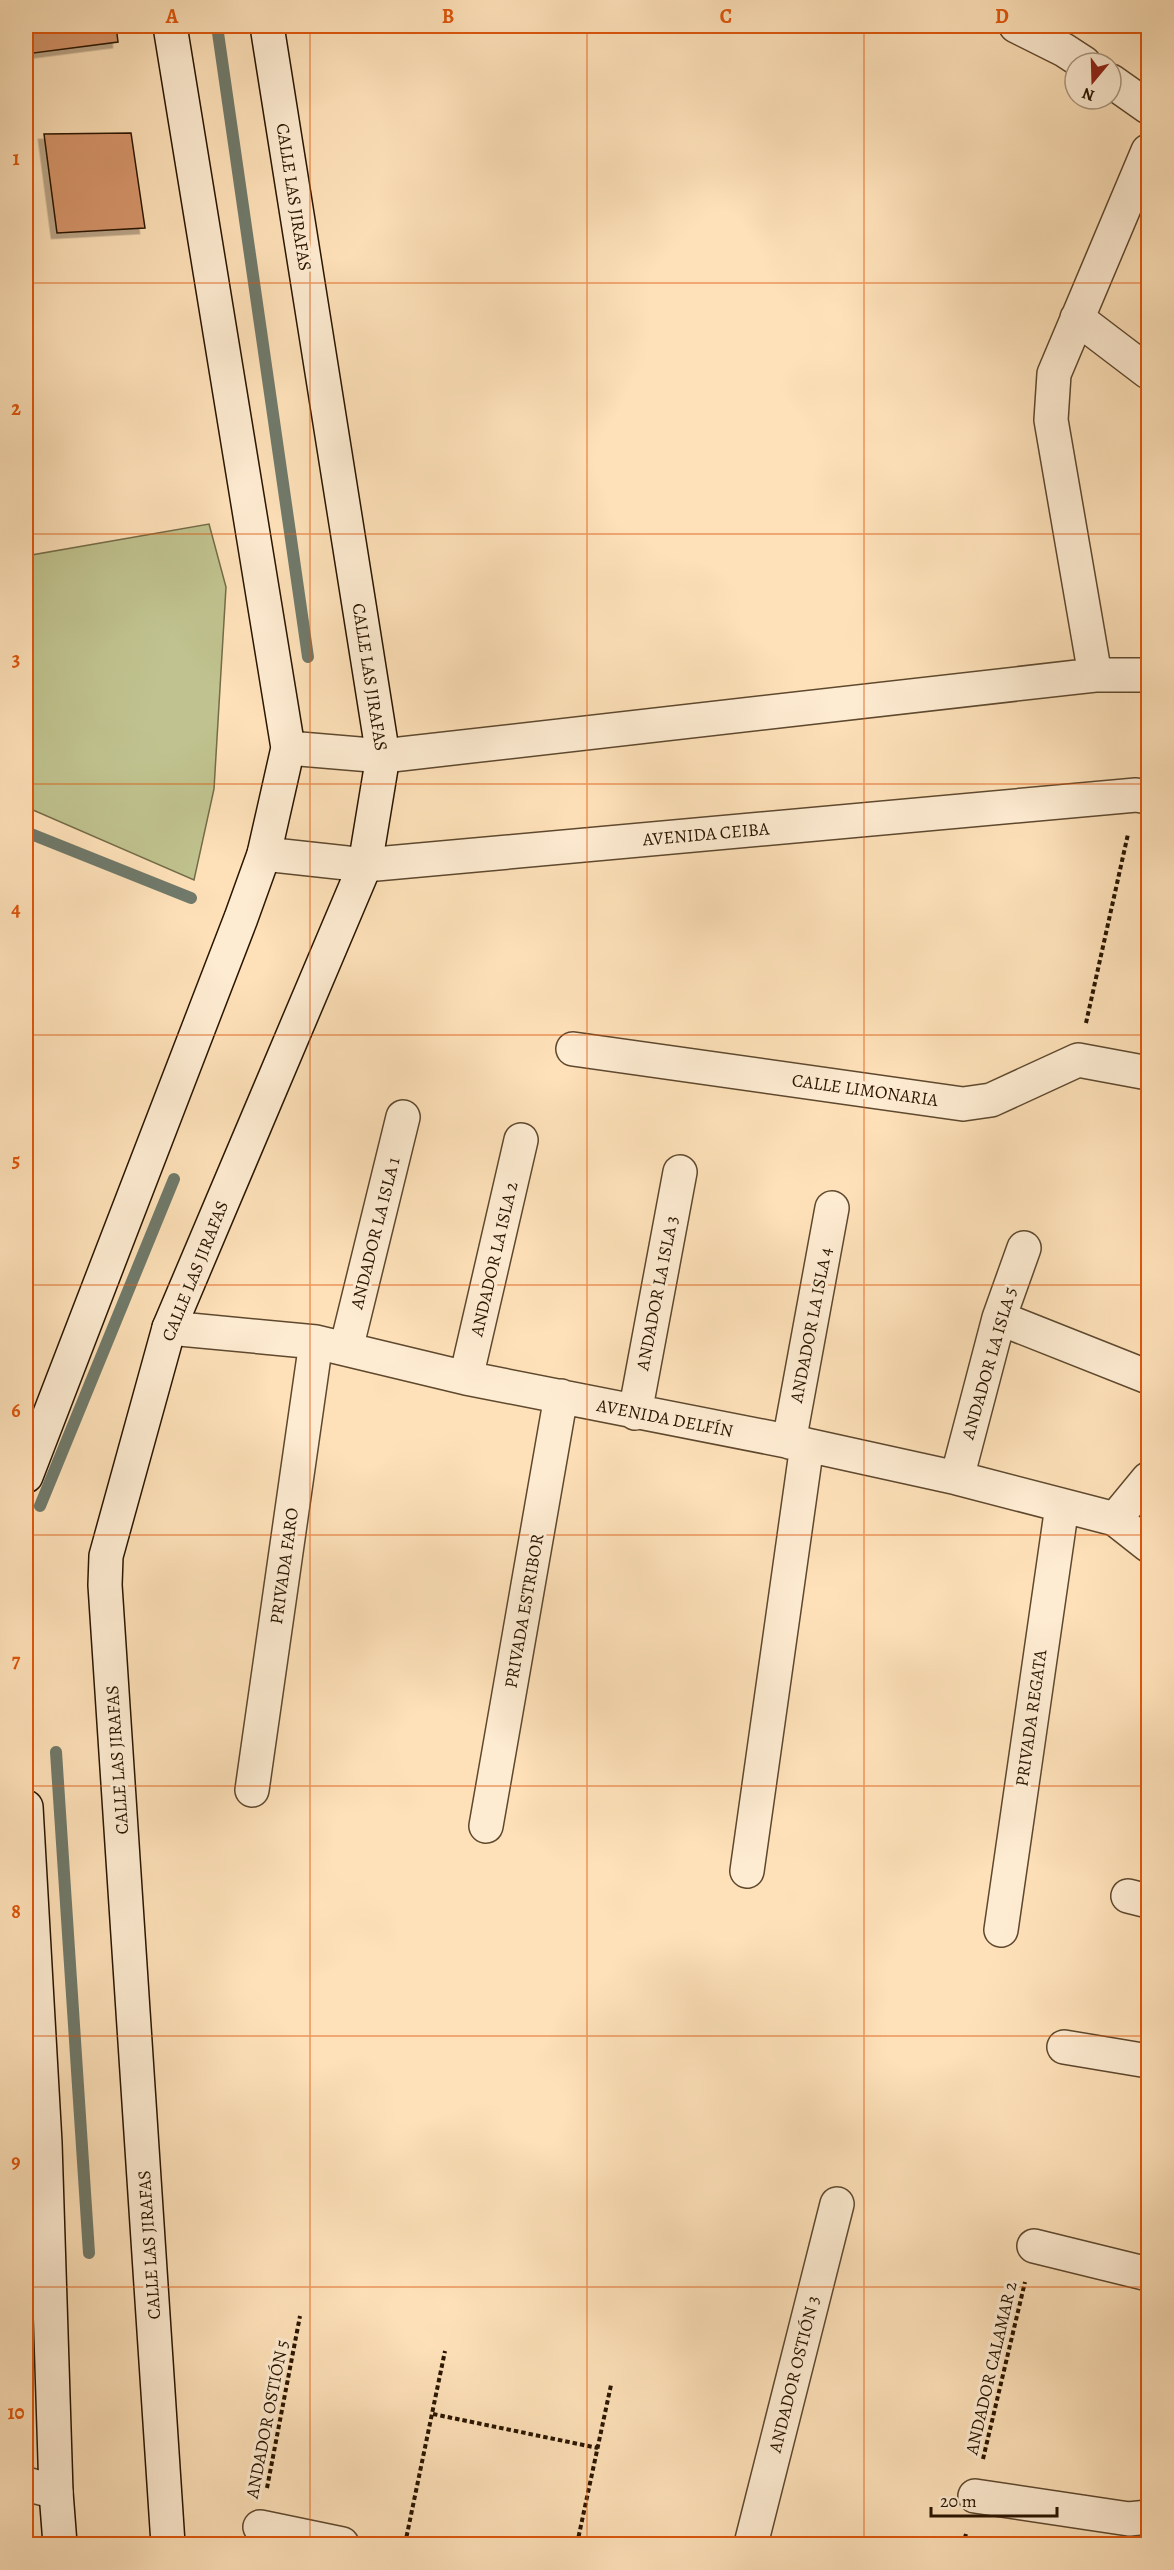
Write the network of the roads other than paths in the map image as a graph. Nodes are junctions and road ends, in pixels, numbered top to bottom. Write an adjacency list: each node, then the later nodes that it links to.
1 (170, 26): 12 (street)
2 (267, 26): 13 (street, CALLE LAS JIRAFAS)
3 (1016, 26): 4 (street)
4 (1066, 51)
5 (1123, 89): 6 (street)
6 (1149, 107)
7 (1149, 151): 8 (street)
8 (1077, 318): 9 (street); 10 (street)
9 (1149, 372)
10 (1095, 675): 11 (street); 13 (street)
11 (1149, 675)
12 (288, 748): 13 (street); 15 (street)
13 (383, 756): 16 (street, CALLE LAS JIRAFAS)
14 (1142, 796): 16 (street, AVENIDA CEIBA)
15 (264, 854): 16 (street, AVENIDA CEIBA); 32 (street)
16 (365, 865): 25 (street, CALLE LAS JIRAFAS)
17 (573, 1049): 18 (street, CALLE LIMONARIA)
18 (1149, 1073)
19 (403, 1117): 26 (street, ANDADOR LA ISLA 1)
20 (521, 1140): 28 (street, ANDADOR LA ISLA 2)
21 (680, 1173): 30 (street, ANDADOR LA ISLA 3)
22 (832, 1208): 31 (street, ANDADOR LA ISLA 4)
23 (1024, 1248): 24 (street, ANDADOR LA ISLA 5)
24 (999, 1318): 27 (street); 33 (street, ANDADOR LA ISLA 5)
25 (170, 1328): 26 (street, AVENIDA DELFÍN); 55 (street, CALLE LAS JIRAFAS)
26 (331, 1345): 28 (street, AVENIDA DELFÍN); 38 (street, PRIVADA FARO)
27 (1149, 1377)
28 (466, 1378): 29 (street, AVENIDA DELFÍN)
29 (561, 1396): 30 (street, AVENIDA DELFÍN); 40 (street, PRIVADA ESTRIBOR)
30 (635, 1413): 31 (street, AVENIDA DELFÍN)
31 (798, 1443): 33 (street, AVENIDA DELFÍN); 41 (street)
32 (26, 1476)
33 (957, 1478): 35 (street, AVENIDA DELFÍN)
34 (1149, 1479): 36 (street)
35 (1062, 1506): 36 (street, AVENIDA DELFÍN); 42 (street, PRIVADA REGATA)
36 (1115, 1519): 37 (street, AVENIDA DELFÍN)
37 (1149, 1545)
38 (252, 1790)
39 (26, 1807): 45 (street)
40 (486, 1826)
41 (747, 1871)
42 (1001, 1930)
43 (1064, 2047): 44 (street)
44 (1149, 2061)
45 (35, 2141): 49 (street)
46 (837, 2204): 56 (street, ANDADOR OSTIÓN 3)
47 (1034, 2246): 48 (street)
48 (1149, 2274)
49 (41, 2488): 54 (street)
50 (975, 2496): 51 (street)
51 (1149, 2517)
52 (260, 2528): 53 (street)
53 (326, 2543)
54 (60, 2544)
55 (168, 2544)
56 (751, 2544)

